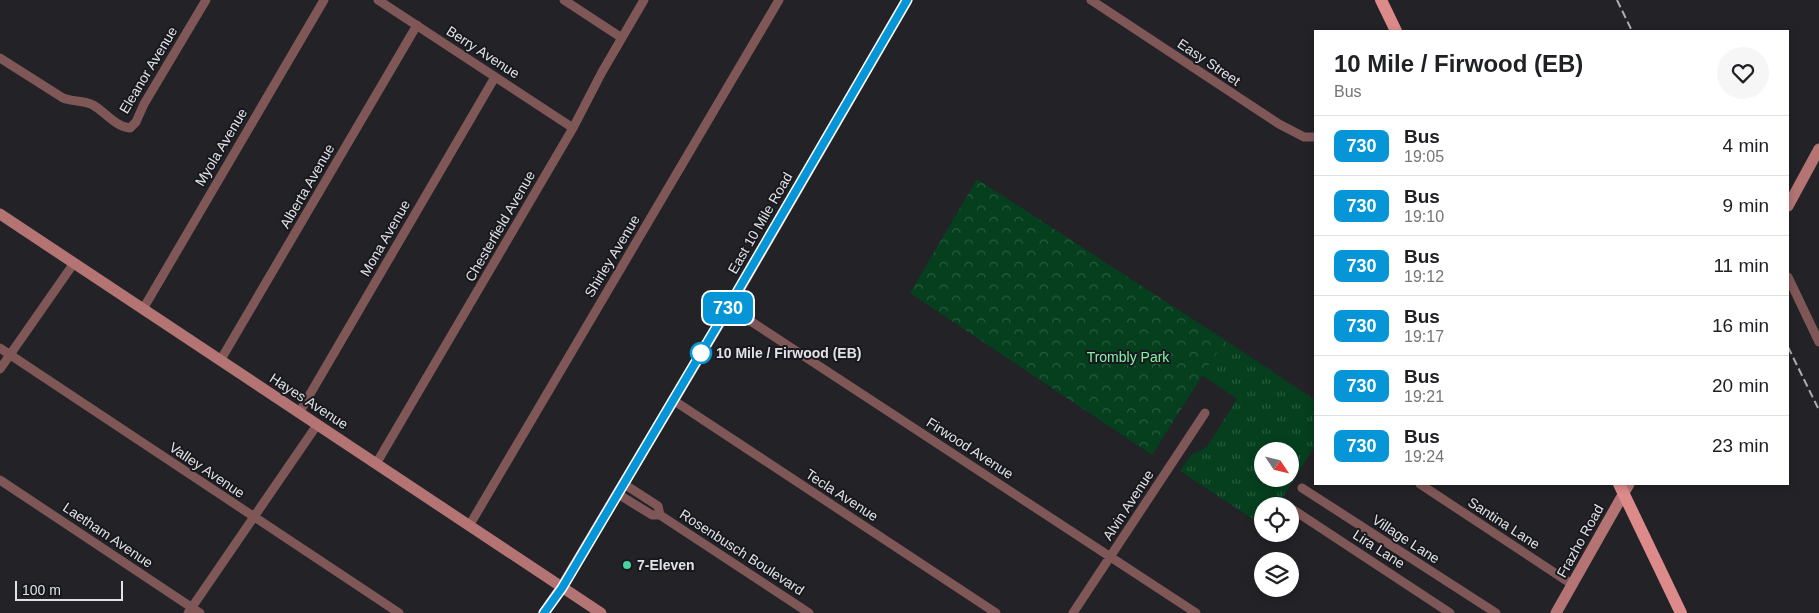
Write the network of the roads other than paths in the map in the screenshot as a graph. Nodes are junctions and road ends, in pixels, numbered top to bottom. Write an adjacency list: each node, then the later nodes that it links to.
1 (206, 0): 13 (street, Eleanor Avenue)
2 (324, 0): 23 (street, Myola Avenue)
3 (378, 0): 10 (street, Berry Avenue)
4 (564, 0): 12 (street)
5 (644, 0): 12 (street, Chesterfield Avenue)
6 (779, 0): 41 (street, Shirley Avenue)
7 (907, 0): 22 (street, East 10 Mile Road)
8 (1091, 0): 16 (street, Easy Street)
9 (1381, 0): 11 (main road)
10 (418, 26): 14 (street, Berry Avenue); 27 (street, Alberta Avenue)
11 (1396, 30)
12 (622, 38): 15 (street, Chesterfield Avenue)
13 (0, 58)
14 (495, 76): 15 (street, Berry Avenue); 30 (street, Mona Avenue)
15 (573, 128): 33 (street, Chesterfield Avenue)
16 (1314, 137)
17 (1819, 149): 18 (street)
18 (1789, 204)
19 (0, 214): 20 (street, Hayes Avenue)
20 (74, 263): 23 (street, Hayes Avenue); 26 (street)
21 (1789, 279): 24 (street)
22 (729, 306): 29 (street, East 10 Mile Road); 42 (street, Firwood Avenue)
23 (143, 309): 27 (street, Hayes Avenue)
24 (1819, 342)
25 (0, 348): 26 (street, Valley Avenue)
26 (10, 354): 28 (street); 40 (street, Valley Avenue)
27 (220, 361): 30 (street, Hayes Avenue)
28 (0, 368)
29 (673, 400): 38 (street, East 10 Mile Road); 51 (street, Tecla Avenue)
30 (298, 412): 32 (street, Hayes Avenue)
31 (1205, 412): 42 (street, Alvin Avenue)
32 (317, 425): 33 (street, Hayes Avenue); 40 (street)
33 (376, 464): 41 (street, Hayes Avenue)
34 (0, 480): 45 (street, Laetham Avenue)
35 (1422, 485): 43 (street, Santina Lane)
36 (1624, 487): 43 (street, Frazho Road); 57 (main road)
37 (1302, 488): 55 (street, Village Lane)
38 (621, 489): 44 (street, East 10 Mile Road); 50 (street, Rosenbusch Boulevard)
39 (1299, 514): 54 (street, Lira Lane)
40 (254, 518): 45 (street); 47 (street, Valley Avenue)
41 (469, 526): 44 (street, Hayes Avenue)
42 (1110, 556): 52 (street, Alvin Avenue); 53 (street, Firwood Avenue)
43 (1573, 584): 56 (street, Frazho Road)
44 (562, 588): 48 (street, East 10 Mile Road); 49 (street, Hayes Avenue)
45 (190, 610): 46 (street, Laetham Avenue)
46 (200, 613)
47 (399, 613)
48 (544, 613)
49 (601, 613)
50 (809, 613)
51 (996, 613)
52 (1073, 613)
53 (1196, 613)
54 (1450, 613)
55 (1496, 613)
56 (1556, 613)
57 (1681, 613)

